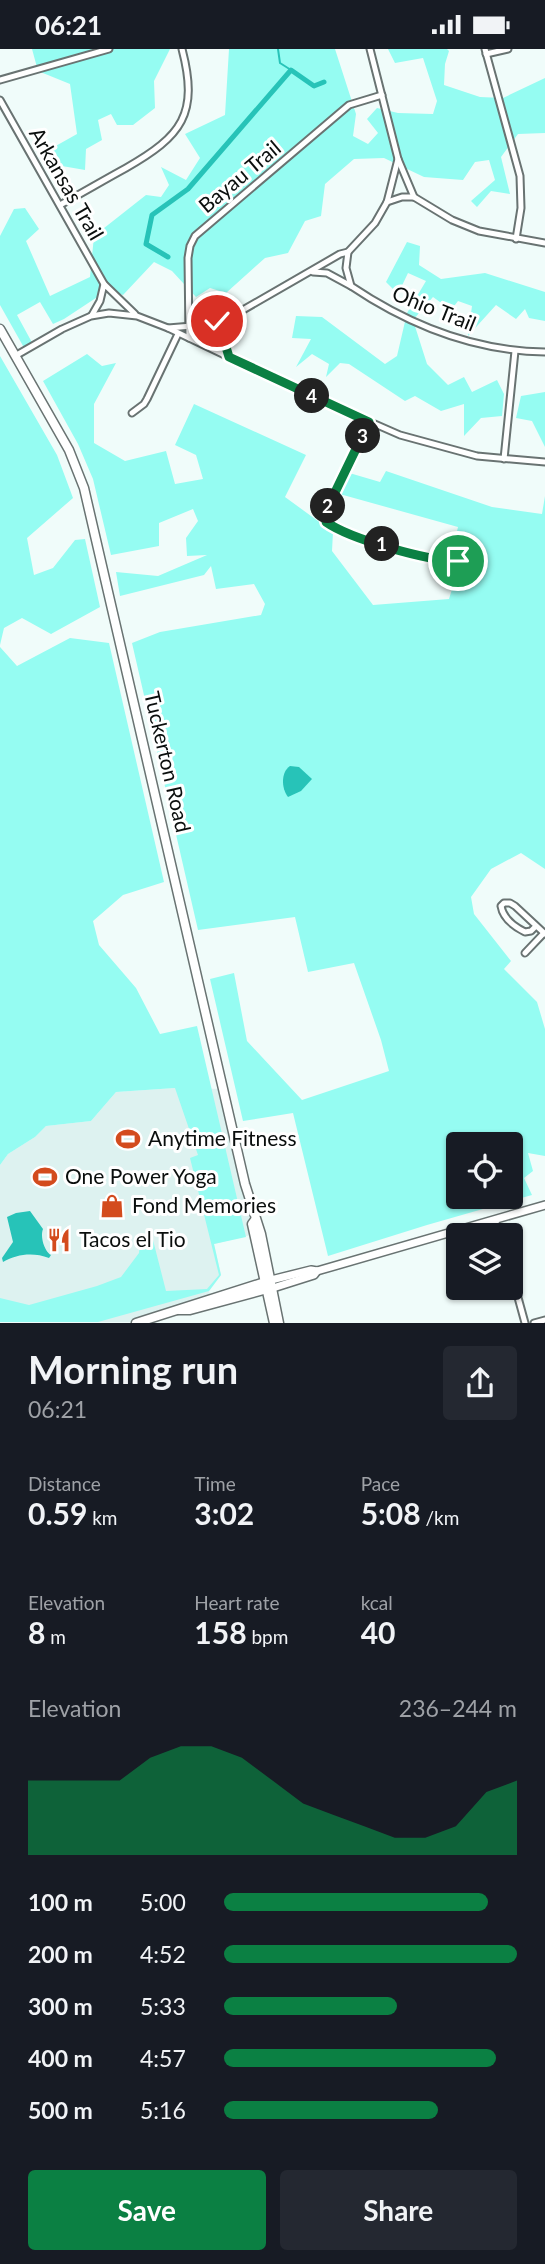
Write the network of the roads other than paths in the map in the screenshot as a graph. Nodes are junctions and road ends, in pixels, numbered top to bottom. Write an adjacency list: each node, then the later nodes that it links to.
1 (109, 49): 6 (street)
2 (182, 49): 12 (street)
3 (370, 49): 7 (street)
4 (508, 49): 5 (street)
5 (486, 52): 13 (street)
6 (0, 80)
7 (382, 95): 9 (street); 22 (street, Bayau Trail)
8 (0, 100): 12 (street, Arkansas Trail)
9 (398, 159): 10 (street); 11 (street)
10 (414, 197): 11 (street); 13 (street)
11 (387, 202): 15 (street)
12 (60, 205): 17 (street, Arkansas Trail)
13 (516, 239): 14 (street)
14 (545, 243)
15 (348, 252): 16 (street); 18 (street)
16 (310, 272): 18 (street, Ohio Trail); 21 (street)
17 (104, 284): 19 (street); 20 (street, Arkansas Trail)
18 (351, 286): 27 (street, Ohio Trail)
19 (91, 316): 20 (street); 29 (street)
20 (137, 316): 23 (street)
21 (229, 318): 22 (street); 30 (street)
22 (189, 327): 23 (street); 26 (street, Bayau Trail)
23 (168, 328): 25 (street)
24 (0, 329): 29 (main road, Tuckerton Road)
25 (178, 334): 26 (street); 31 (street)
26 (189, 338): 30 (street)
27 (515, 351): 28 (street, Ohio Trail); 33 (street)
28 (545, 352)
29 (15, 356): 42 (main road, Tuckerton Road)
30 (229, 357): 32 (street)
31 (132, 413)
32 (369, 422): 33 (street); 35 (street)
33 (504, 459): 34 (street)
34 (545, 462)
35 (463, 559)
36 (536, 926): 36 (street); 37 (street)
37 (545, 934): 38 (street)
38 (524, 953)
39 (545, 1205): 40 (street)
40 (495, 1220): 41 (street); 42 (street)
41 (496, 1223)
42 (269, 1285): 45 (main road); 46 (main road, Tuckerton Road)
43 (519, 1300): 47 (street)
44 (545, 1320): 48 (street)
45 (136, 1322)
46 (276, 1322)
47 (525, 1322)
48 (534, 1322)

